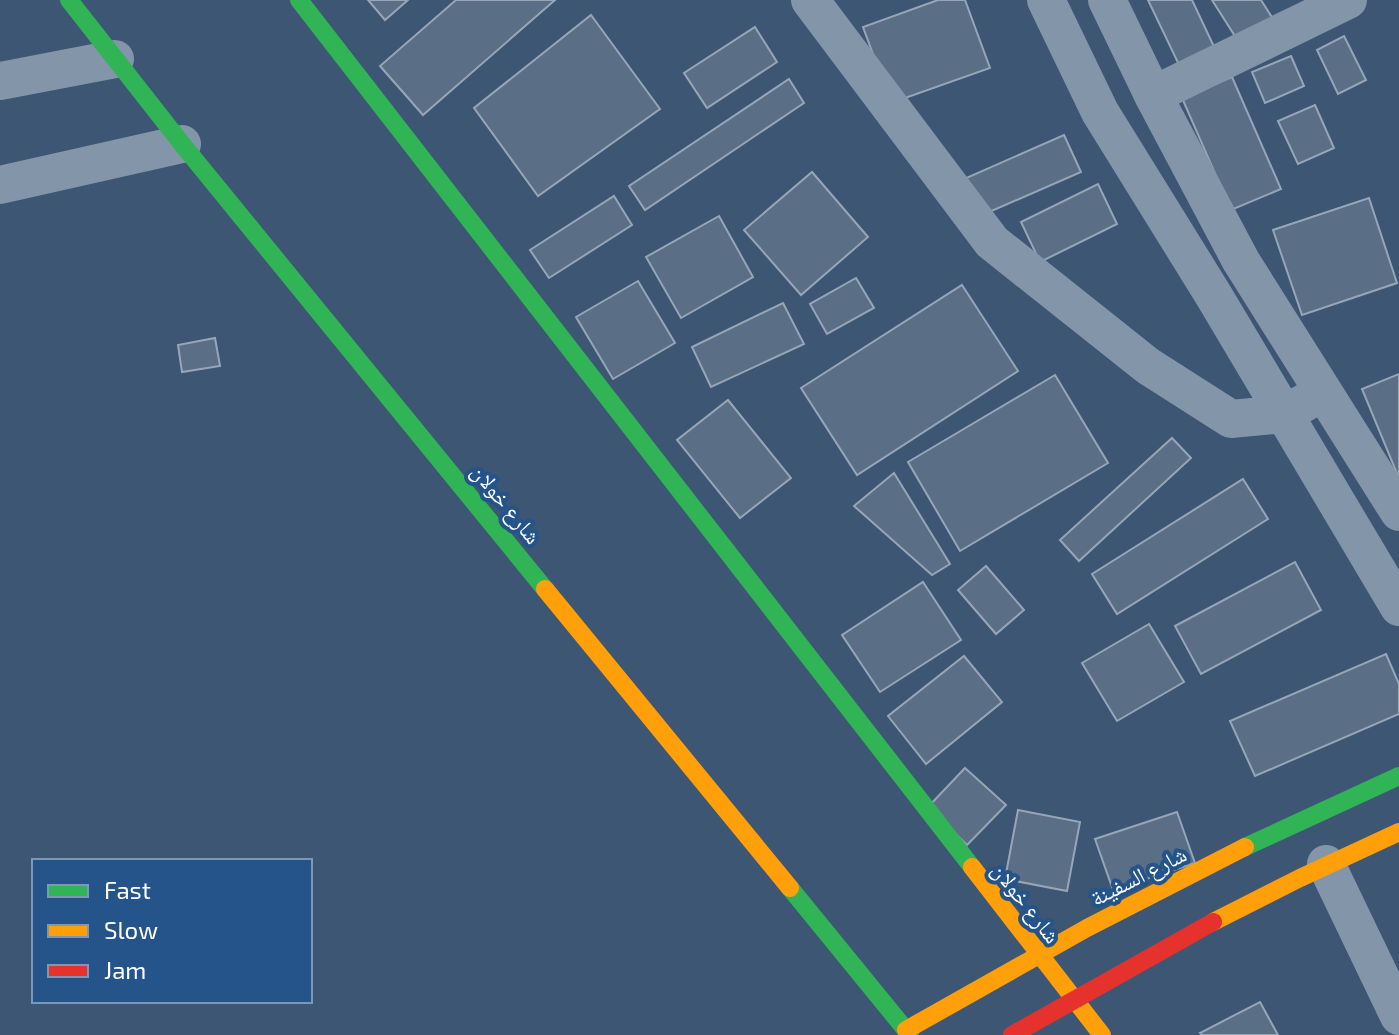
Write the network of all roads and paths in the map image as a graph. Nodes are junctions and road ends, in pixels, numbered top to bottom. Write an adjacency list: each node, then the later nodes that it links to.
1 (69, 0): 7 (main road, شارع خولان)
2 (299, 0): 19 (main road, شارع خولان)
3 (810, 0): 13 (street)
4 (1046, 0): 13 (street)
5 (1107, 0): 9 (street)
6 (1348, 0): 9 (street)
7 (115, 59): 8 (street); 10 (main road, شارع خولان)
8 (0, 81)
9 (1153, 95): 12 (street)
10 (182, 144): 11 (street); 22 (main road, شارع خولان)
11 (0, 185)
12 (1323, 392): 13 (street); 14 (street)
13 (1285, 414): 15 (street)
14 (1399, 512)
15 (1399, 607)
16 (1399, 776): 19 (main road, شارع السفينة)
17 (1399, 832): 18 (main road)
18 (1326, 864): 20 (main road); 21 (street)
19 (1037, 954): 20 (main road, شارع خولان); 22 (main road, شارع السفينة)
20 (1073, 999): 23 (main road); 24 (main road, شارع خولان)
21 (1399, 1016)
22 (908, 1032)
23 (1012, 1035)
24 (1102, 1035)

